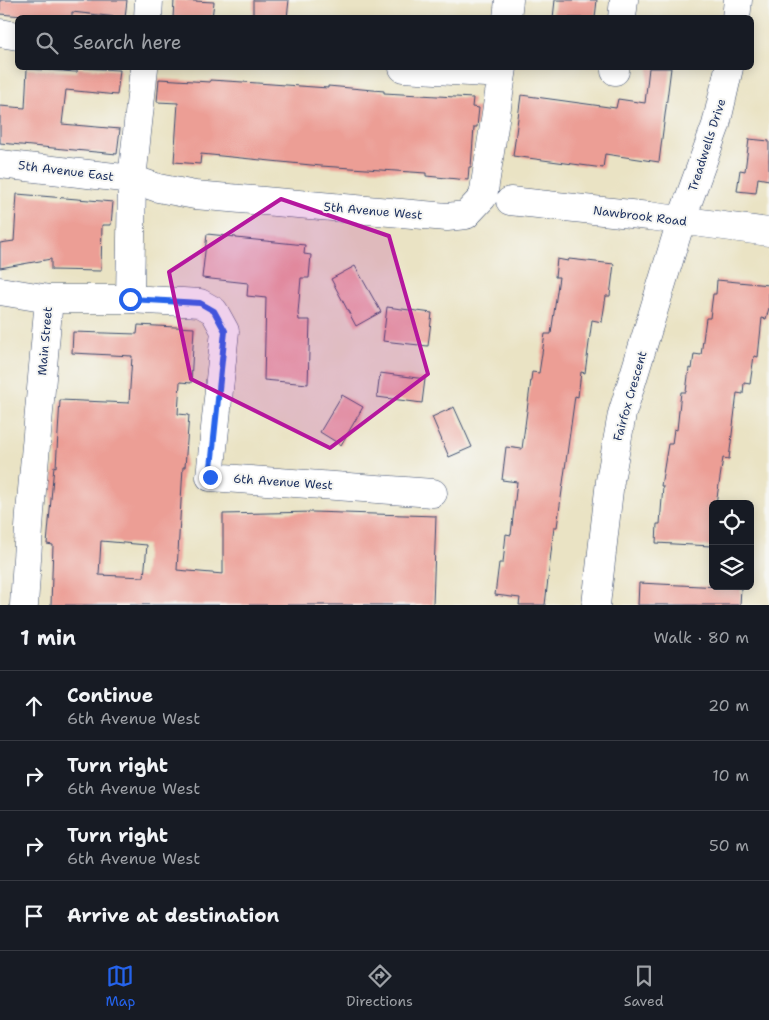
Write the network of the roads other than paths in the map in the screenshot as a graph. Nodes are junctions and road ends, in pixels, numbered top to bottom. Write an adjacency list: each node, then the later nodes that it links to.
1 (149, 0): 5 (street)
2 (509, 0): 6 (street)
3 (624, 0): 7 (street)
4 (738, 0): 8 (street)
5 (148, 15)
6 (507, 15)
7 (622, 15)
8 (736, 15)
9 (0, 34): 10 (street)
10 (15, 36)
11 (144, 70): 16 (street)
12 (470, 70): 14 (street)
13 (729, 70): 18 (street, Treadwells Drive)
14 (503, 71): 16 (street, 5th Avenue West)
15 (0, 164): 16 (street, 5th Avenue East)
16 (132, 179): 22 (street)
17 (510, 201): 18 (street, Nawbrook Road)
18 (681, 221): 19 (street, Nawbrook Road); 25 (street, Fairfox Crescent)
19 (769, 232)
20 (0, 291): 21 (street)
21 (49, 299): 22 (street, Main Street); 24 (street, Main Street)
22 (130, 299): 23 (street, 6th Avenue West)
23 (433, 493)
24 (24, 605)
25 (596, 605)

